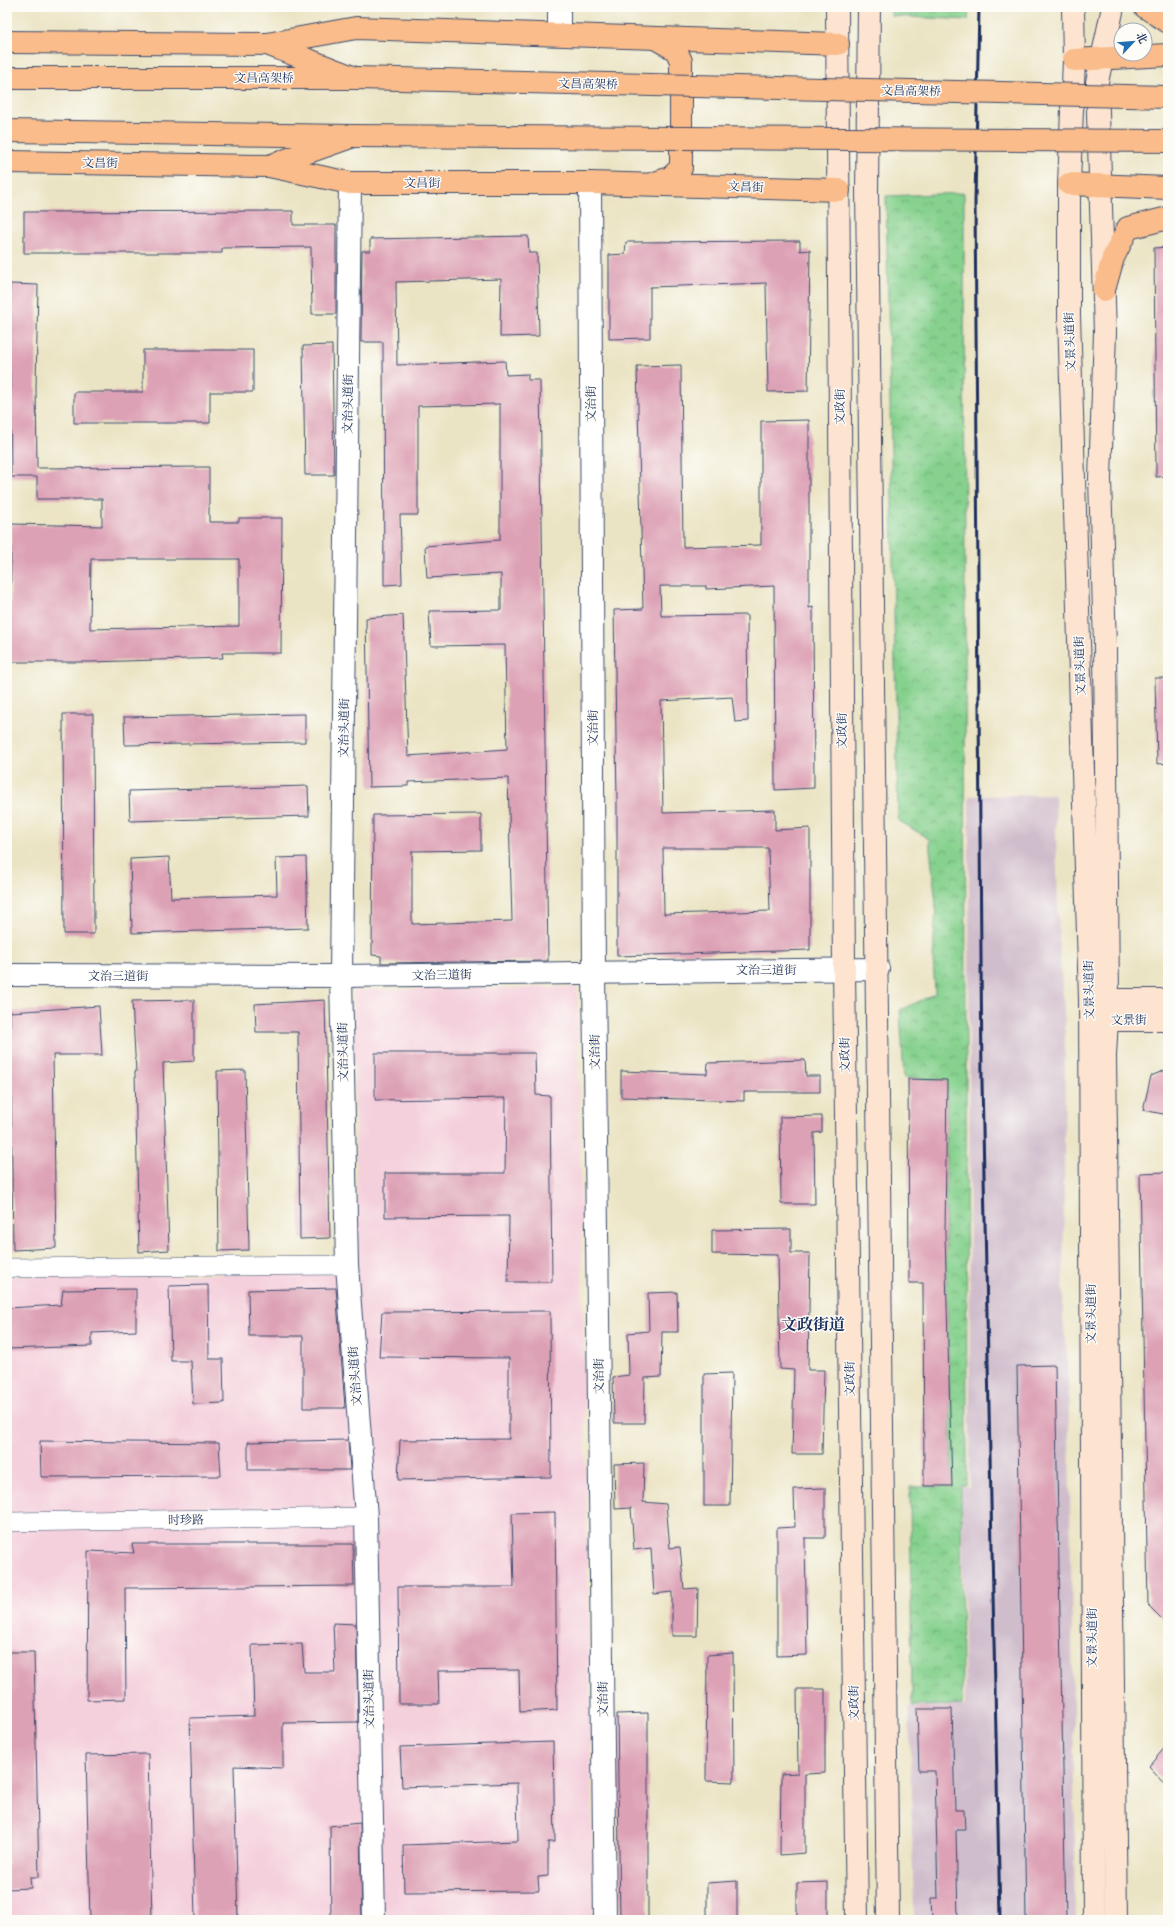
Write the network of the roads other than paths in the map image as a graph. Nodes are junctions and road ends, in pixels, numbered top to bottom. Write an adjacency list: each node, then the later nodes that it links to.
1 (559, 7): 9 (street)
2 (838, 7): 14 (main road)
3 (869, 7): 12 (main road)
4 (1073, 7): 17 (main road, 文景头道街)
5 (1082, 7): 17 (main road, 文景头道街)
6 (1113, 7): 16 (main road, 文景头道街)
7 (1145, 7): 8 (main road)
8 (1168, 22)
9 (559, 34): 10 (main road); 13 (main road)
10 (652, 37): 14 (main road); 29 (main road)
11 (7, 42): 13 (main road)
12 (870, 42): 14 (main road); 33 (main road)
13 (267, 44): 19 (main road)
14 (838, 44): 32 (main road, 文政街)
15 (1168, 55): 16 (main road)
16 (1102, 59): 17 (main road); 30 (main road, 文景头道街)
17 (1074, 60): 28 (main road, 文景头道街); 30 (main road, 文景头道街)
18 (7, 78): 19 (main road, 文昌高架桥)
19 (356, 78): 20 (main road, 文昌高架桥, bridge)
20 (1168, 97)
21 (7, 131): 22 (main road)
22 (352, 136): 23 (main road, bridge); 25 (main road)
23 (1168, 141)
24 (7, 162): 25 (main road, 文昌街)
25 (269, 166): 26 (main road, 文昌街)
26 (350, 183): 27 (main road, 文昌街); 40 (street, 文治头道街)
27 (590, 183): 29 (main road, 文昌街); 38 (street, 文治街)
28 (1069, 184): 30 (main road); 42 (main road, 文景头道街)
29 (649, 185): 32 (main road, 文昌街)
30 (1101, 185): 31 (main road); 35 (main road, 文景头道街)
31 (1168, 188)
32 (839, 190): 33 (main road); 37 (main road, 文政街)
33 (868, 191): 36 (main road)
34 (1168, 218): 35 (main road)
35 (1104, 290): 42 (main road, 文景头道街)
36 (878, 969): 37 (street, 文治三道街); 51 (main road)
37 (844, 970): 38 (street, 文治三道街); 50 (main road, 文政街)
38 (594, 972): 40 (street, 文治三道街); 49 (street, 文治街)
39 (7, 975): 40 (street, 文治三道街)
40 (341, 976): 44 (street, 文治头道街)
41 (1168, 1000): 42 (main road, 文景街)
42 (1099, 1010): 43 (main road, 文景街); 52 (main road, 文景头道街); 53 (main road, 文景头道街)
43 (1168, 1020)
44 (347, 1265): 45 (street); 46 (street, 文治头道街)
45 (7, 1268)
46 (366, 1517): 47 (street, 时珍路); 48 (street, 文治头道街)
47 (7, 1522)
48 (374, 1920)
49 (605, 1920)
50 (857, 1920)
51 (888, 1920)
52 (1094, 1920)
53 (1116, 1920)

